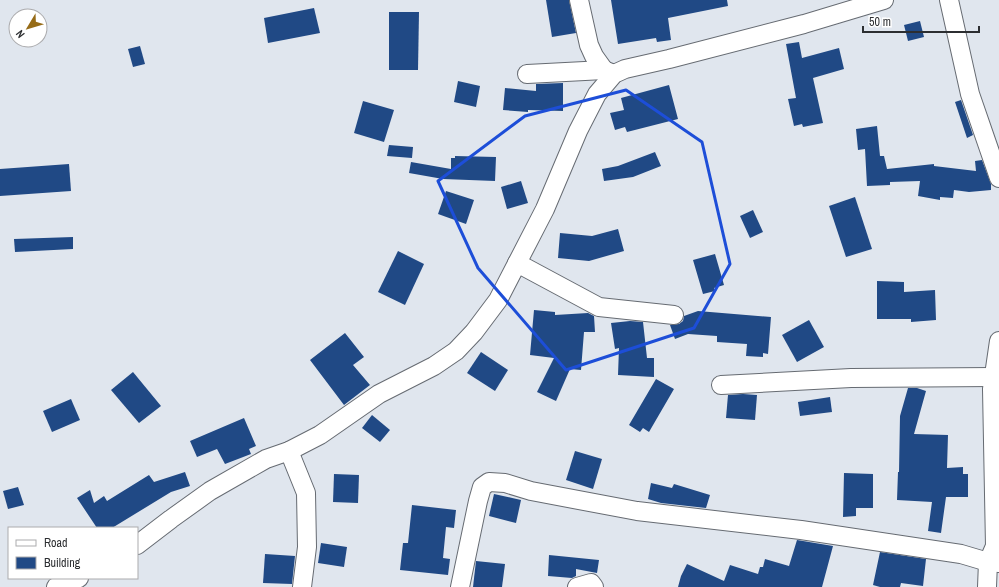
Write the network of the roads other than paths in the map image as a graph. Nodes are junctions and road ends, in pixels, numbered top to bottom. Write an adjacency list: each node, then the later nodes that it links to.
1 (579, 0): 4 (street)
2 (884, 0): 4 (street)
3 (949, 0): 6 (street)
4 (609, 72): 5 (street); 8 (street)
5 (527, 74)
6 (994, 149): 7 (street)
7 (999, 178)
8 (517, 263): 9 (street); 13 (street)
9 (674, 315)
10 (999, 341): 11 (street)
11 (994, 377): 12 (street); 15 (street)
12 (721, 385)
13 (289, 451): 14 (street); 18 (street)
14 (138, 544)
15 (994, 563): 19 (street); 22 (street)
16 (76, 579): 17 (street)
17 (56, 587)
18 (302, 587)
19 (460, 587)
20 (577, 587): 21 (street)
21 (594, 587)
22 (987, 587)

